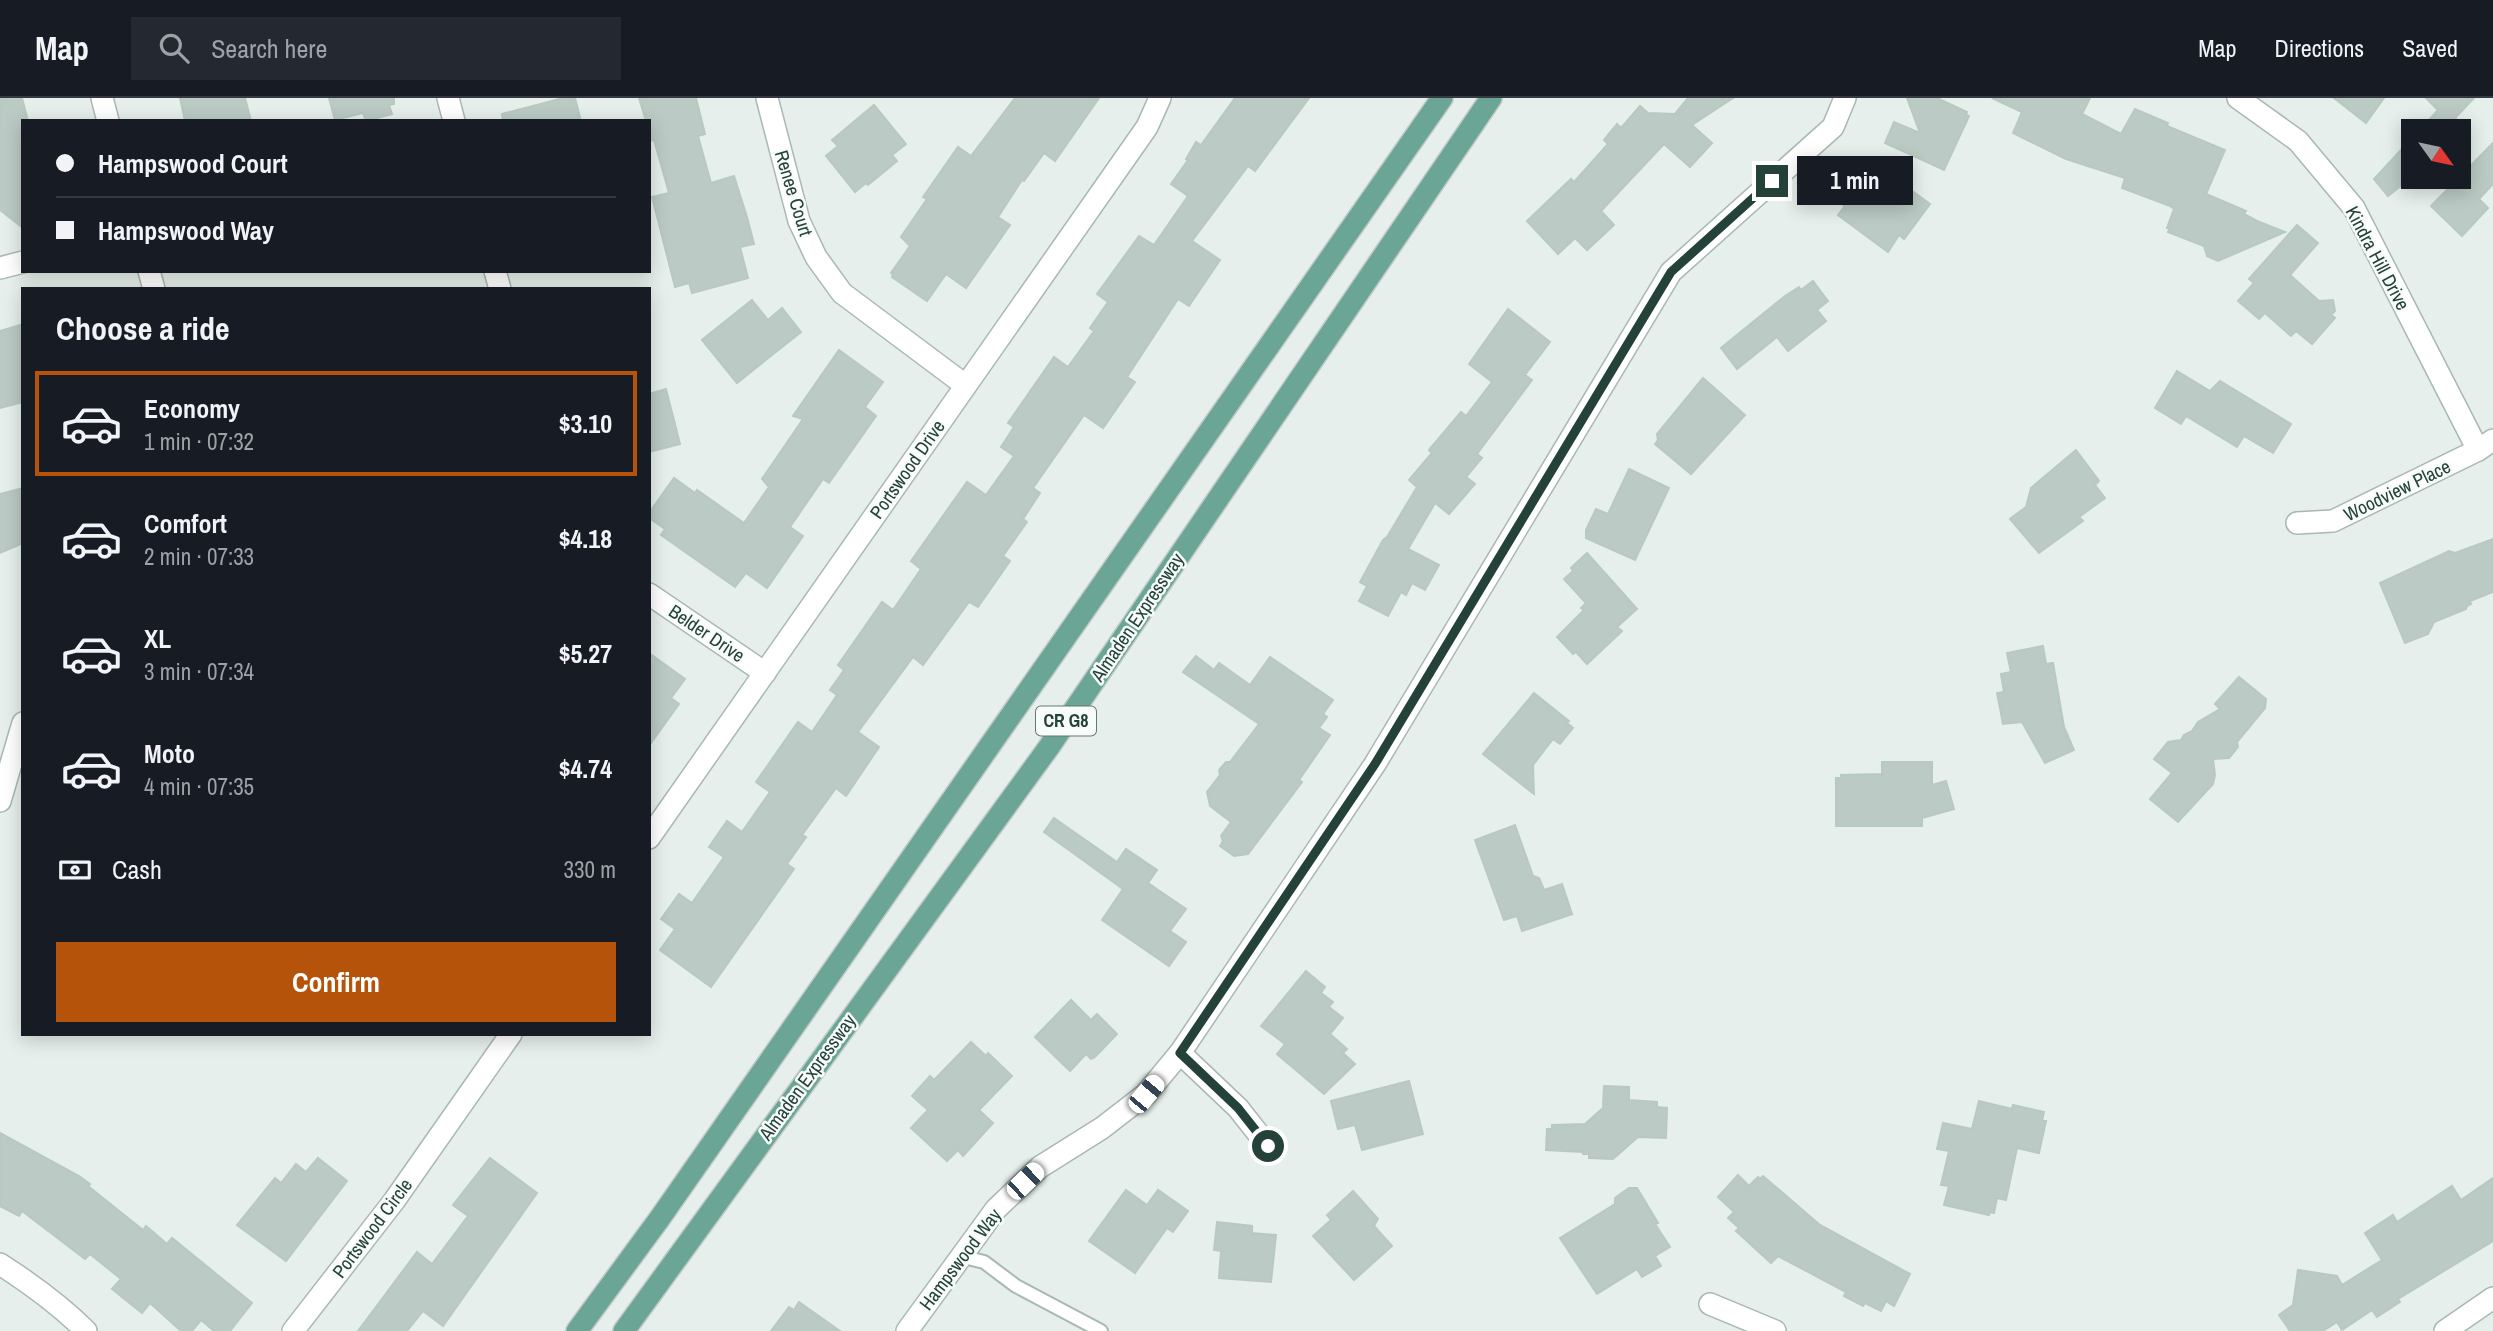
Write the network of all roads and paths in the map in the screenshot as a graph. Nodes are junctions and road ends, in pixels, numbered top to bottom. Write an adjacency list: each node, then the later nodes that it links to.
1 (102, 98): 9 (street)
2 (448, 98): 10 (street)
3 (767, 98): 13 (street, Renee Court)
4 (1160, 98): 13 (street, Portswood Drive)
5 (1442, 98): 30 (main road, Almaden Expressway / CR G8)
6 (1491, 98): 31 (main road, Almaden Expressway / CR G8)
7 (1845, 98): 22 (street, Hampswood Way)
8 (2238, 98): 14 (street, Kindra Hill Drive)
9 (107, 119)
10 (453, 119)
11 (21, 263): 12 (street)
12 (0, 268)
13 (965, 385): 17 (street, Portswood Drive)
14 (2485, 445): 15 (street, Woodview Place)
15 (2297, 523)
16 (651, 595): 17 (street, Belder Drive)
17 (765, 673): 20 (street, Portswood Drive)
18 (21, 730): 19 (street)
19 (0, 801)
20 (651, 835)
21 (510, 1036): 29 (street, Portswood Circle)
22 (1180, 1053): 23 (street); 24 (street, Hampswood Way)
23 (1268, 1146)
24 (960, 1256): 32 (street, Hampswood Way); 33 (lane)
25 (0, 1264): 28 (street)
26 (2493, 1298): 35 (street)
27 (1710, 1304): 34 (street)
28 (86, 1331)
29 (293, 1331)
30 (577, 1331)
31 (624, 1331)
32 (907, 1331)
33 (1101, 1331)
34 (1775, 1331)
35 (2445, 1331)

